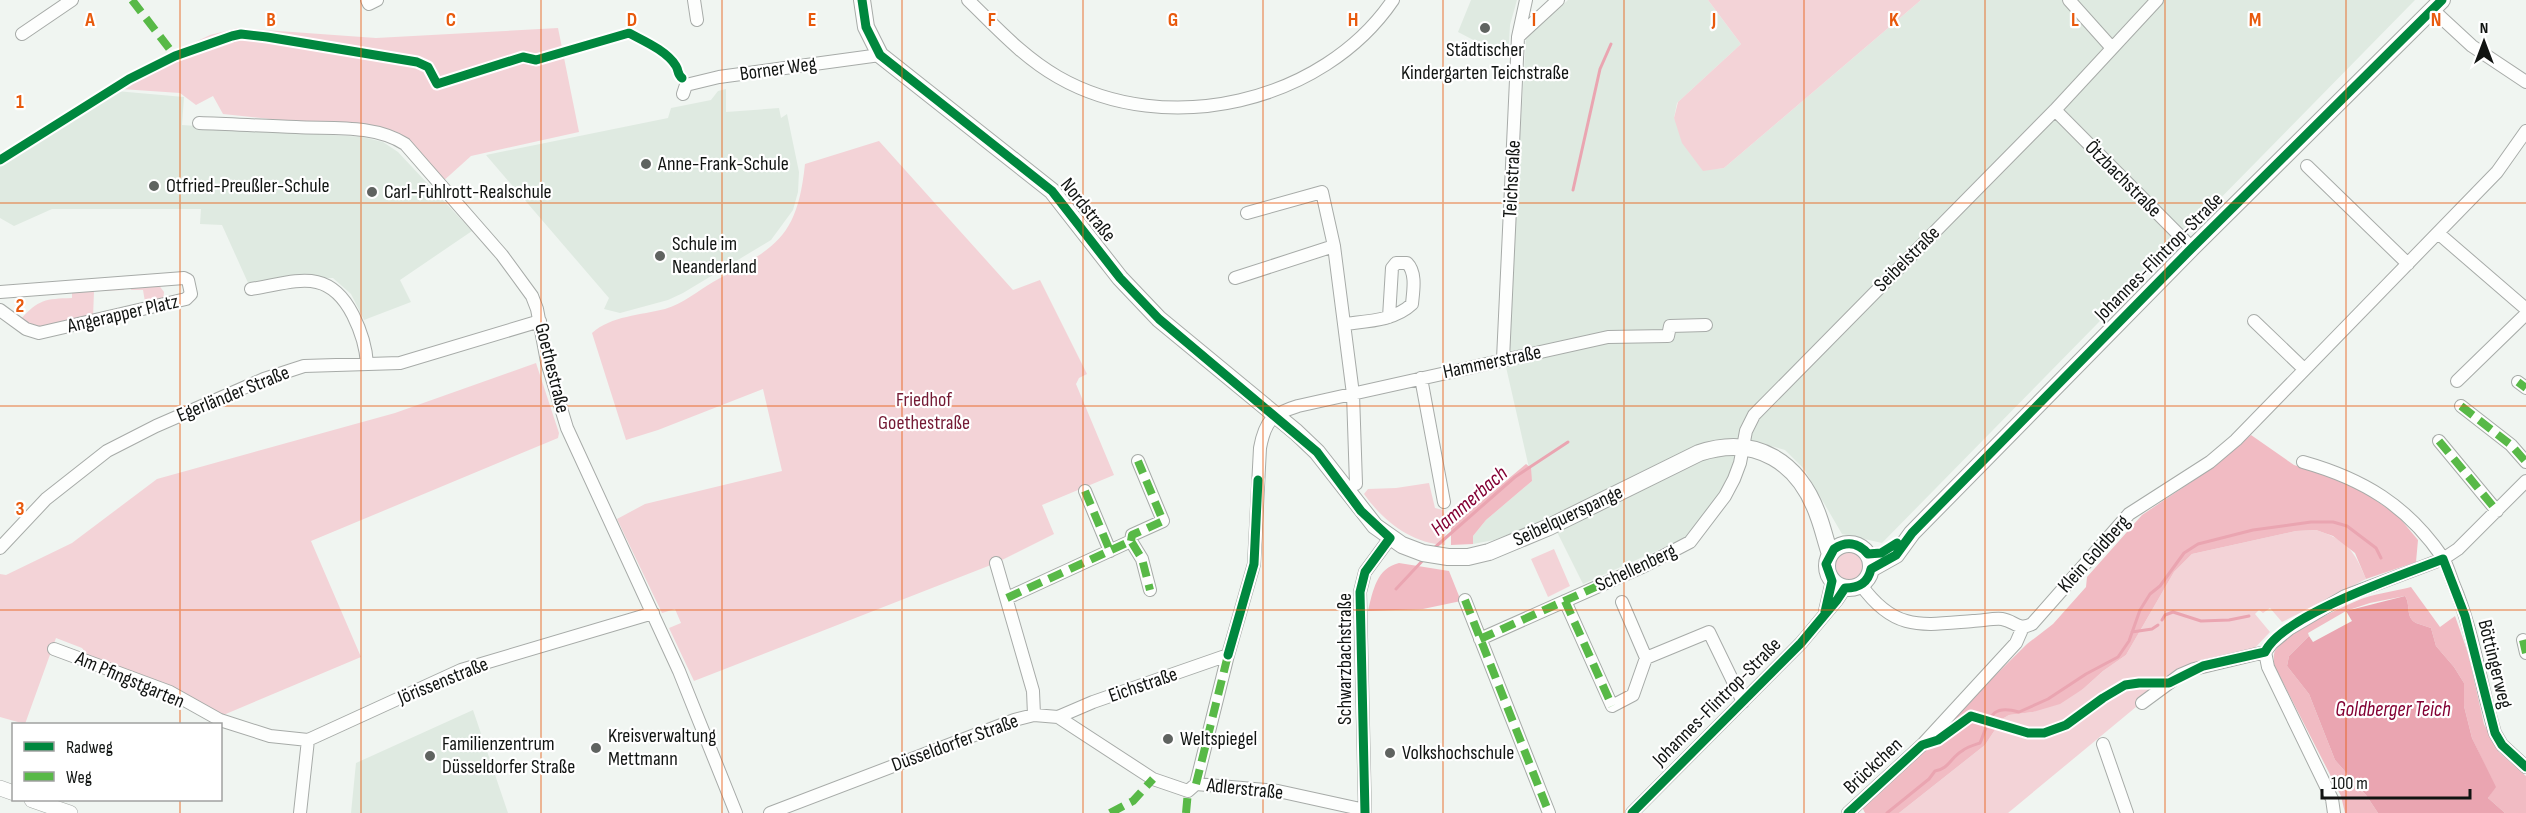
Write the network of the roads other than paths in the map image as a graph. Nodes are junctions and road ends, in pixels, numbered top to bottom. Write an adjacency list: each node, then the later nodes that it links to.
1 (72, 0): 14 (street)
2 (367, 0): 3 (street)
3 (377, 0)
4 (694, 0): 13 (street)
5 (862, 0): 17 (main road, Nordstraße)
6 (968, 0): 7 (street)
7 (1393, 0)
8 (1526, 0): 15 (street, Teichstraße)
9 (1558, 0): 15 (street)
10 (2069, 0): 16 (street)
11 (2157, 0): 16 (street, Seibelstraße)
12 (2438, 5): 18 (street); 27 (main road, Johannes-Flintrop-Straße)
13 (697, 20)
14 (22, 34)
15 (1518, 37): 40 (street, Teichstraße)
16 (2112, 48): 20 (street, Seibelstraße)
17 (880, 55): 19 (street, Borner Weg); 47 (main road, Nordstraße)
18 (2526, 82)
19 (683, 94)
20 (2055, 110): 27 (street, Ötzbachstraße); 49 (street, Seibelstraße)
21 (199, 123): 36 (street, Goethestraße)
22 (2526, 131): 25 (street, Klein Goldberg)
23 (2307, 166): 28 (street)
24 (1247, 213): 26 (street)
25 (2438, 233): 28 (street, Klein Goldberg); 32 (street)
26 (1334, 246): 29 (street); 38 (street)
27 (2192, 248): 64 (main road, Johannes-Flintrop-Straße)
28 (2408, 264): 42 (street, Klein Goldberg)
29 (1235, 278)
30 (251, 289): 41 (street)
31 (0, 292): 33 (street, Angerapper Platz)
32 (2526, 309)
33 (0, 310)
34 (2526, 314): 44 (street)
35 (1389, 317): 38 (street)
36 (540, 321): 41 (street, Egerländer Straße); 72 (street, Goethestraße)
37 (2254, 321): 42 (street)
38 (1344, 324): 45 (street)
39 (1706, 325): 40 (street, Hammerstraße)
40 (1503, 359): 43 (street, Hammerstraße)
41 (367, 364): 60 (street, Egerländer Straße)
42 (2304, 369): 73 (street, Klein Goldberg)
43 (1421, 378): 45 (street, Hammerstraße); 56 (street)
44 (2457, 381)
45 (1353, 393): 47 (street, Hammerstraße); 54 (street)
46 (2461, 406): 52 (street)
47 (1274, 416): 58 (main road); 79 (street)
48 (2439, 441): 57 (street)
49 (1743, 446): 58 (main road, Seibelquerspange); 61 (main road); 70 (street, Schellenberg)
50 (1138, 461): 59 (street)
51 (2303, 462): 63 (street, Böttingerweg)
52 (2526, 462)
53 (2526, 481): 57 (street)
54 (1356, 484)
55 (1085, 491): 62 (street)
56 (1444, 502)
57 (2498, 511): 63 (street)
58 (1389, 538): 90 (street, Schwarzbachstraße)
59 (1131, 541): 62 (street); 67 (street)
60 (0, 548)
61 (1836, 549): 64 (main road); 66 (main road, Johannes-Flintrop-Straße)
62 (1110, 550): 68 (street)
63 (2443, 559): 77 (street); 87 (street, Böttingerweg)
64 (1869, 561): 66 (main road, Johannes-Flintrop-Straße)
65 (996, 563): 68 (street)
66 (1846, 584): 73 (street); 81 (street, Johannes-Flintrop-Straße)
67 (1150, 590)
68 (1007, 598): 83 (street)
69 (1465, 600): 74 (street)
70 (1565, 601): 74 (street, Schellenberg); 80 (street)
71 (1622, 602): 80 (street, Schellenberg)
72 (653, 613): 85 (street, Jörissenstraße); 93 (street, Goethestraße)
73 (2022, 627): 97 (street, Brückchen)
74 (1480, 639): 95 (street)
75 (2523, 640): 78 (street)
76 (54, 649): 85 (street, Am Pfingstgarten)
77 (2265, 652): 82 (street); 99 (street)
78 (2526, 653)
79 (1228, 655): 84 (street, Eichstraße); 88 (street)
80 (1646, 658): 81 (street, Johannes-Flintrop-Straße)
81 (1743, 702): 96 (street, Johannes-Flintrop-Straße)
82 (2142, 703)
83 (1034, 715): 84 (street, Düsseldorfer Straße); 94 (street, Düsseldorfer Straße)
84 (1058, 717): 88 (street, Düsseldorfer Straße)
85 (308, 740): 92 (street)
86 (2103, 744): 98 (street)
87 (2526, 768)
88 (1196, 784): 90 (street, Adlerstraße)
89 (35, 801): 91 (street)
90 (1365, 811)
91 (70, 813)
92 (300, 813)
93 (736, 813)
94 (770, 813)
95 (1549, 813)
96 (1632, 813)
97 (1848, 813)
98 (2127, 813)
99 (2334, 813)

